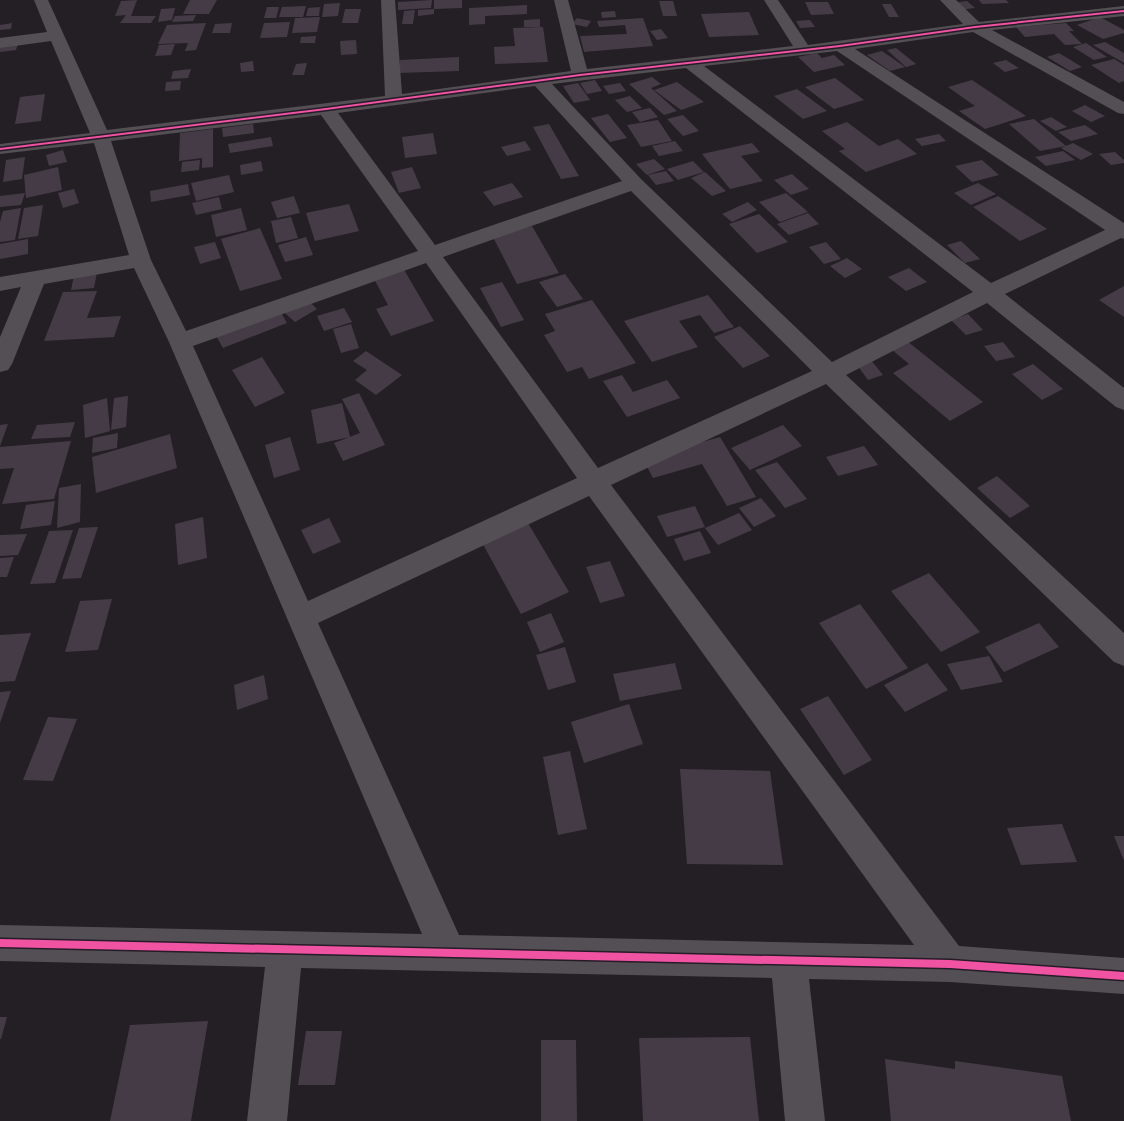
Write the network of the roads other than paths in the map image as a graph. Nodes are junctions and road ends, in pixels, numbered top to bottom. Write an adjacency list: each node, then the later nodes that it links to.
1 (41, 0): 8 (street)
2 (388, 0): 15 (street)
3 (561, 0): 13 (street)
4 (771, 0): 11 (street)
5 (948, 0): 7 (street)
6 (1120, 8): 7 (street)
7 (975, 28): 10 (street); 17 (street)
8 (57, 35): 9 (street); 18 (street)
9 (0, 43)
10 (840, 46): 11 (street); 21 (street)
11 (803, 50): 12 (street)
12 (691, 64): 13 (street); 26 (street)
13 (580, 74): 14 (street)
14 (540, 80): 15 (street); 20 (street)
15 (394, 100): 16 (street)
16 (326, 109): 18 (street); 22 (street)
17 (1124, 109)
18 (101, 137): 19 (street); 23 (street)
19 (0, 149)
20 (634, 183): 22 (street); 29 (street)
21 (1123, 231): 26 (street)
22 (430, 256): 27 (street); 31 (street)
23 (141, 260): 24 (street); 27 (street)
24 (34, 279): 25 (street); 28 (street)
25 (0, 284)
26 (989, 293): 29 (street); 30 (street)
27 (180, 342): 32 (street)
28 (0, 364)
29 (829, 373): 31 (street); 33 (street)
30 (1124, 401)
31 (594, 482): 32 (street); 38 (street)
32 (300, 618): 36 (street)
33 (1124, 652)
34 (0, 943): 35 (street)
35 (286, 950): 36 (street); 40 (street)
36 (449, 954): 37 (street)
37 (789, 960): 38 (street); 41 (street)
38 (950, 964): 39 (street)
39 (1124, 976)
40 (267, 1121)
41 (805, 1121)

